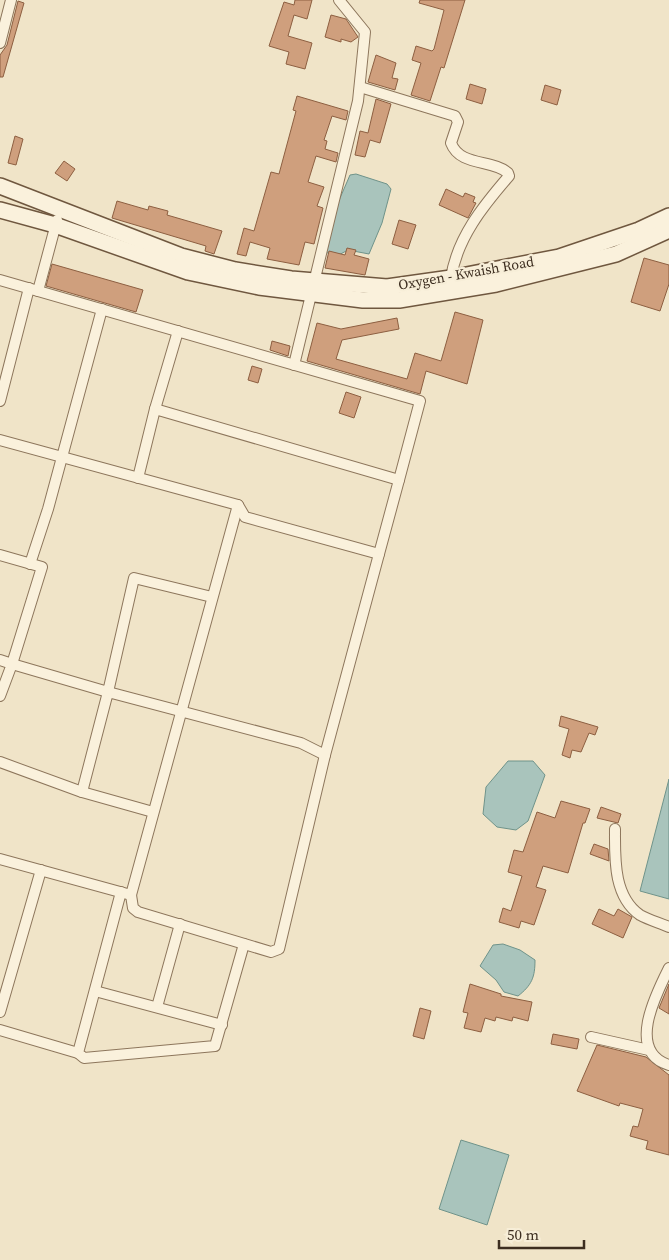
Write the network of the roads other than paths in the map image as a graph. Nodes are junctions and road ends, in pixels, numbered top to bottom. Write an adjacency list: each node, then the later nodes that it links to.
1 (11, 0): 3 (street)
2 (339, 0): 4 (street)
3 (0, 43)
4 (360, 87): 11 (street); 13 (street)
5 (0, 186): 6 (main road, Oxygen - Kwaish Road)
6 (60, 209): 9 (street); 13 (main road, Oxygen - Kwaish Road)
7 (0, 210): 9 (main road, Oxygen - Kwaish Road)
8 (669, 216): 11 (main road, Oxygen - Kwaish Road)
9 (56, 226): 13 (main road, Oxygen - Kwaish Road); 14 (street)
10 (669, 230): 13 (main road, Oxygen - Kwaish Road)
11 (451, 278): 13 (main road, Oxygen - Kwaish Road)
12 (0, 280): 14 (street)
13 (314, 288): 17 (street)
14 (34, 290): 15 (street); 18 (street)
15 (102, 309): 16 (street); 21 (street)
16 (178, 331): 17 (street); 19 (street)
17 (294, 365): 23 (street)
18 (0, 401)
19 (155, 410): 22 (street); 23 (street)
20 (0, 440): 21 (street)
21 (63, 457): 22 (street); 27 (street)
22 (138, 478): 24 (street)
23 (399, 480): 25 (street)
24 (238, 505): 25 (street); 28 (street)
25 (379, 554): 34 (street)
26 (0, 555): 27 (street)
27 (30, 564): 30 (street)
28 (212, 597): 31 (street); 33 (street)
29 (0, 660): 30 (street)
30 (12, 664): 31 (street); 32 (street)
31 (108, 692): 33 (street); 36 (street)
32 (0, 696)
33 (181, 712): 34 (street); 37 (street)
34 (325, 755): 44 (street)
35 (0, 762): 36 (street)
36 (82, 792): 37 (street)
37 (153, 812): 41 (street)
38 (615, 829): 43 (street)
39 (0, 859): 40 (street)
40 (41, 870): 41 (street); 48 (street)
41 (126, 894): 42 (street); 46 (street)
42 (180, 924): 44 (street); 47 (street)
43 (669, 927)
44 (244, 944): 49 (street)
45 (669, 968): 52 (street)
46 (94, 991): 47 (street); 53 (street)
47 (157, 1007): 49 (street)
48 (0, 1012)
49 (222, 1024): 53 (street)
50 (0, 1030): 53 (street)
51 (591, 1037): 52 (street)
52 (649, 1050): 54 (street)
53 (78, 1053)
54 (669, 1065)

